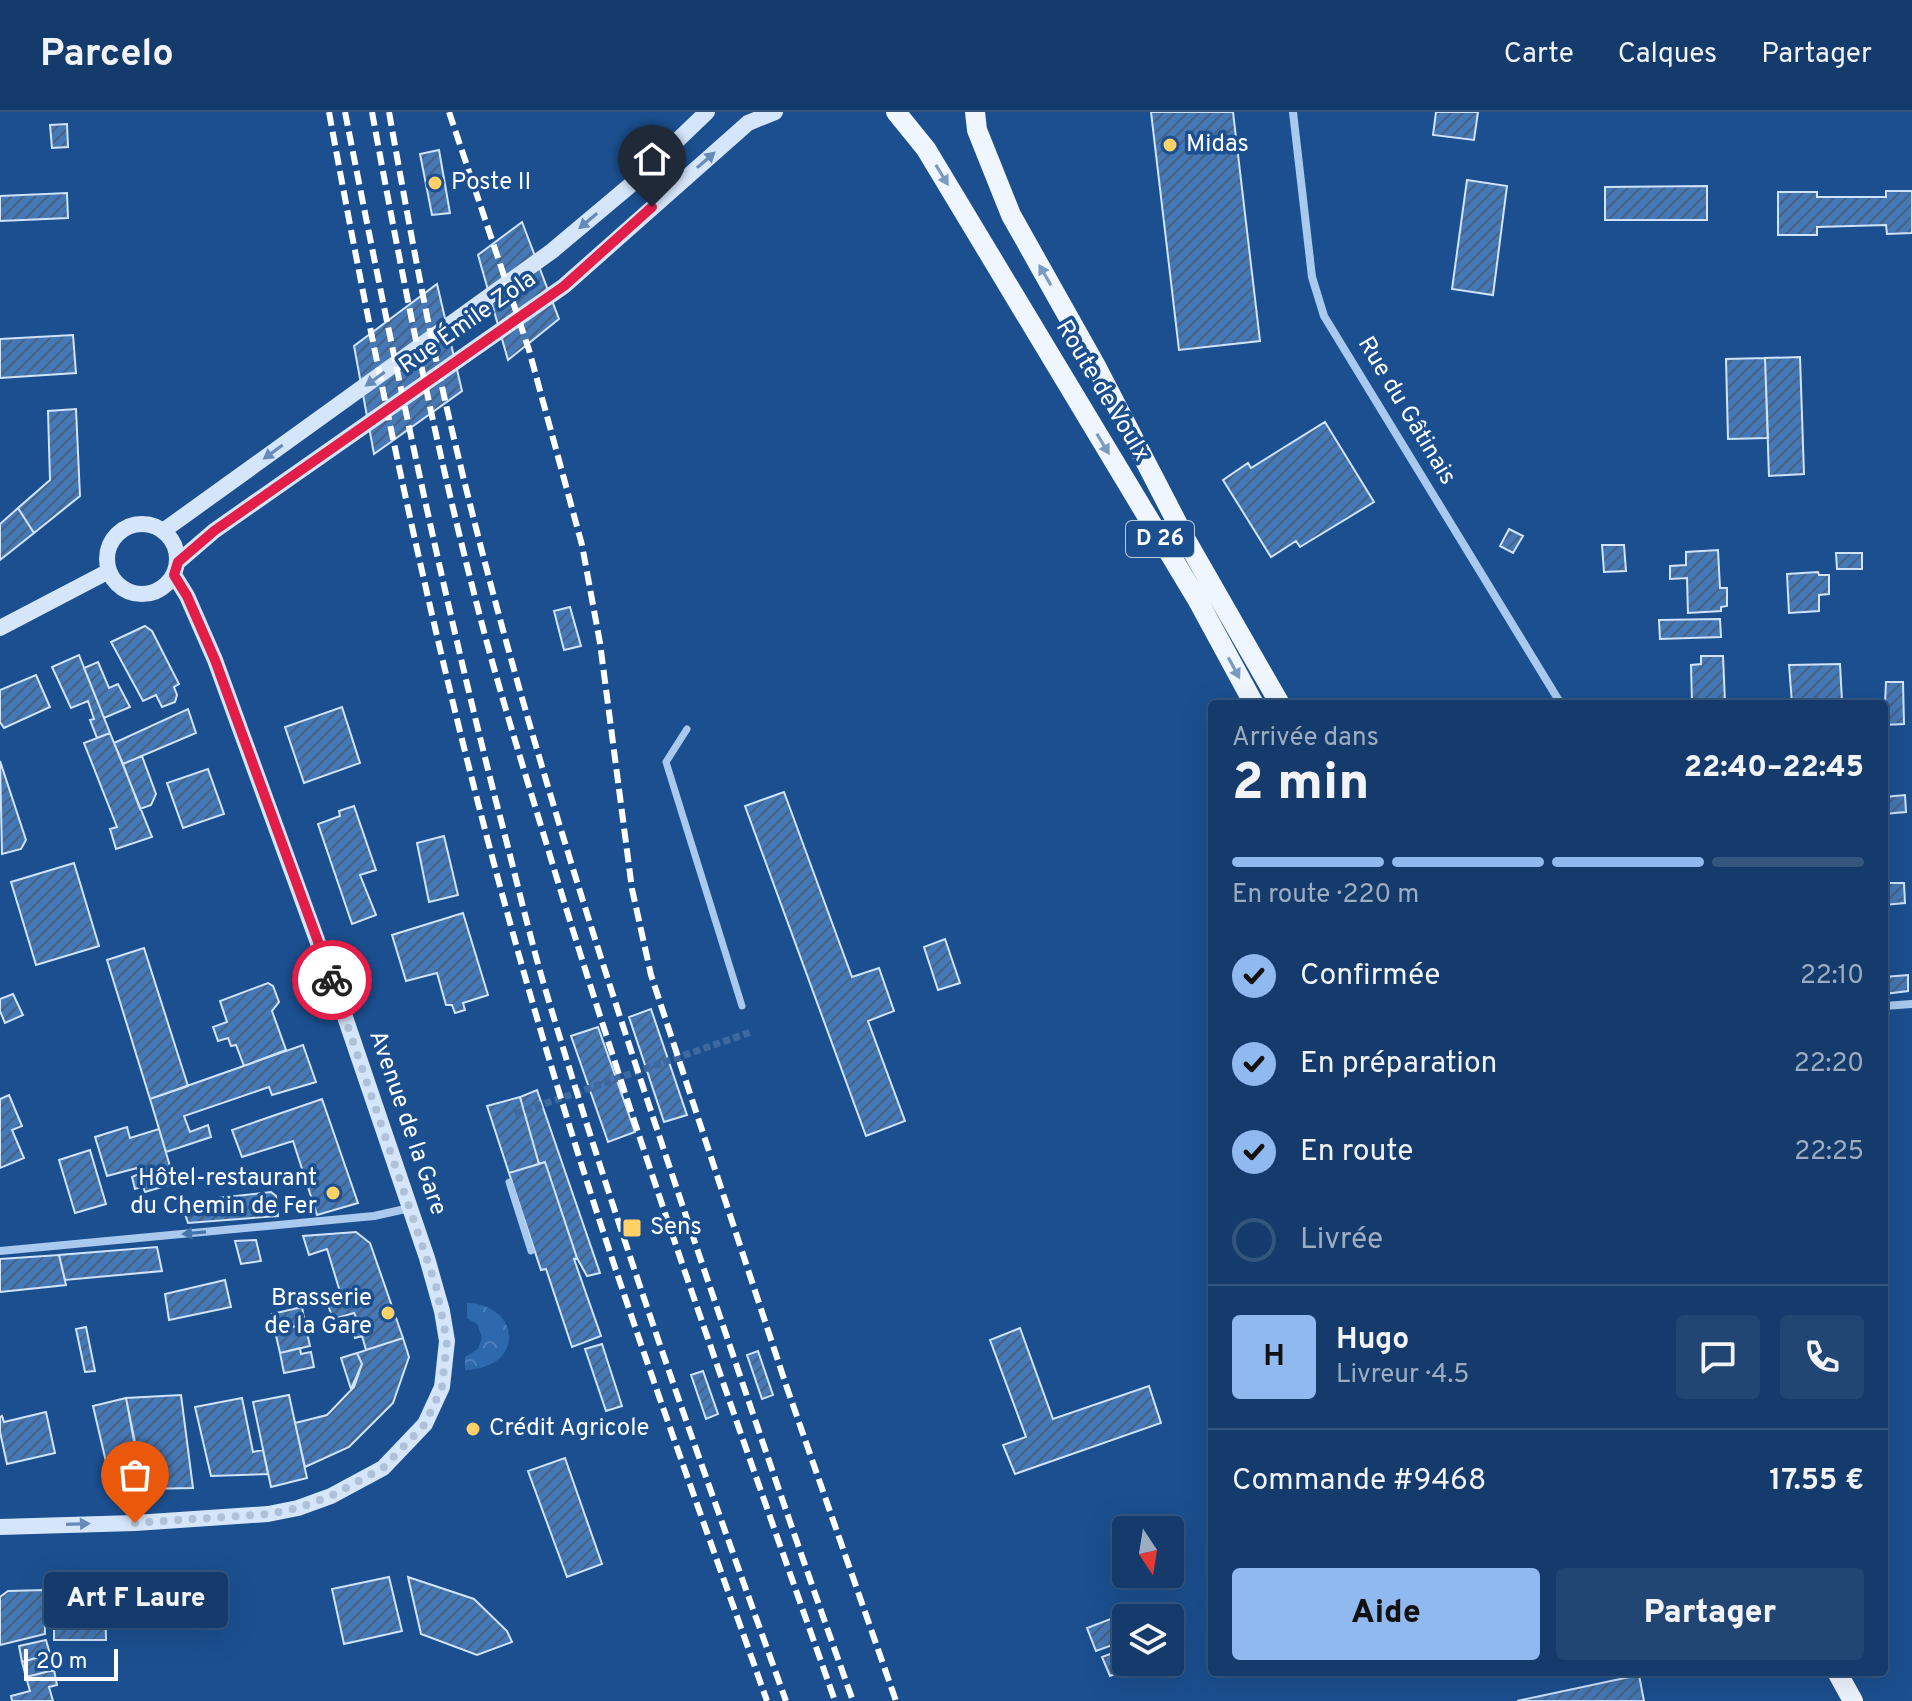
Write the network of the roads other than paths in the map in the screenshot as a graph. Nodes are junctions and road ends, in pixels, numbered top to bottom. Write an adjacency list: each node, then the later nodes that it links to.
1 (707, 112): 6 (main road, Rue Émile Zola, one-way to 6)
2 (775, 112): 7 (main road, Rue Émile Zola, one-way to 2)
3 (896, 112): 10 (main road, Route de Voulx / D 26, one-way to 10)
4 (975, 112): 11 (main road, Route de Voulx / D 26, one-way to 4)
5 (1293, 112): 12 (street, Rue du Gâtinais)
6 (163, 531): 7 (main road); 8 (main road)
7 (176, 568): 8 (main road); 18 (main road, Avenue de la Gare)
8 (109, 571): 9 (main road)
9 (0, 628)
10 (1252, 700)
11 (1278, 700)
12 (1559, 700)
13 (687, 729): 15 (street)
14 (1912, 1004): 16 (street)
15 (742, 1006)
16 (1888, 1006)
17 (509, 1182): 20 (street)
18 (410, 1208): 19 (street, one-way to 19); 21 (main road, Avenue de la Gare, one-way to 18)
19 (0, 1251)
20 (531, 1251)
21 (0, 1527)
22 (1839, 1676): 23 (main road)
23 (1853, 1701)

